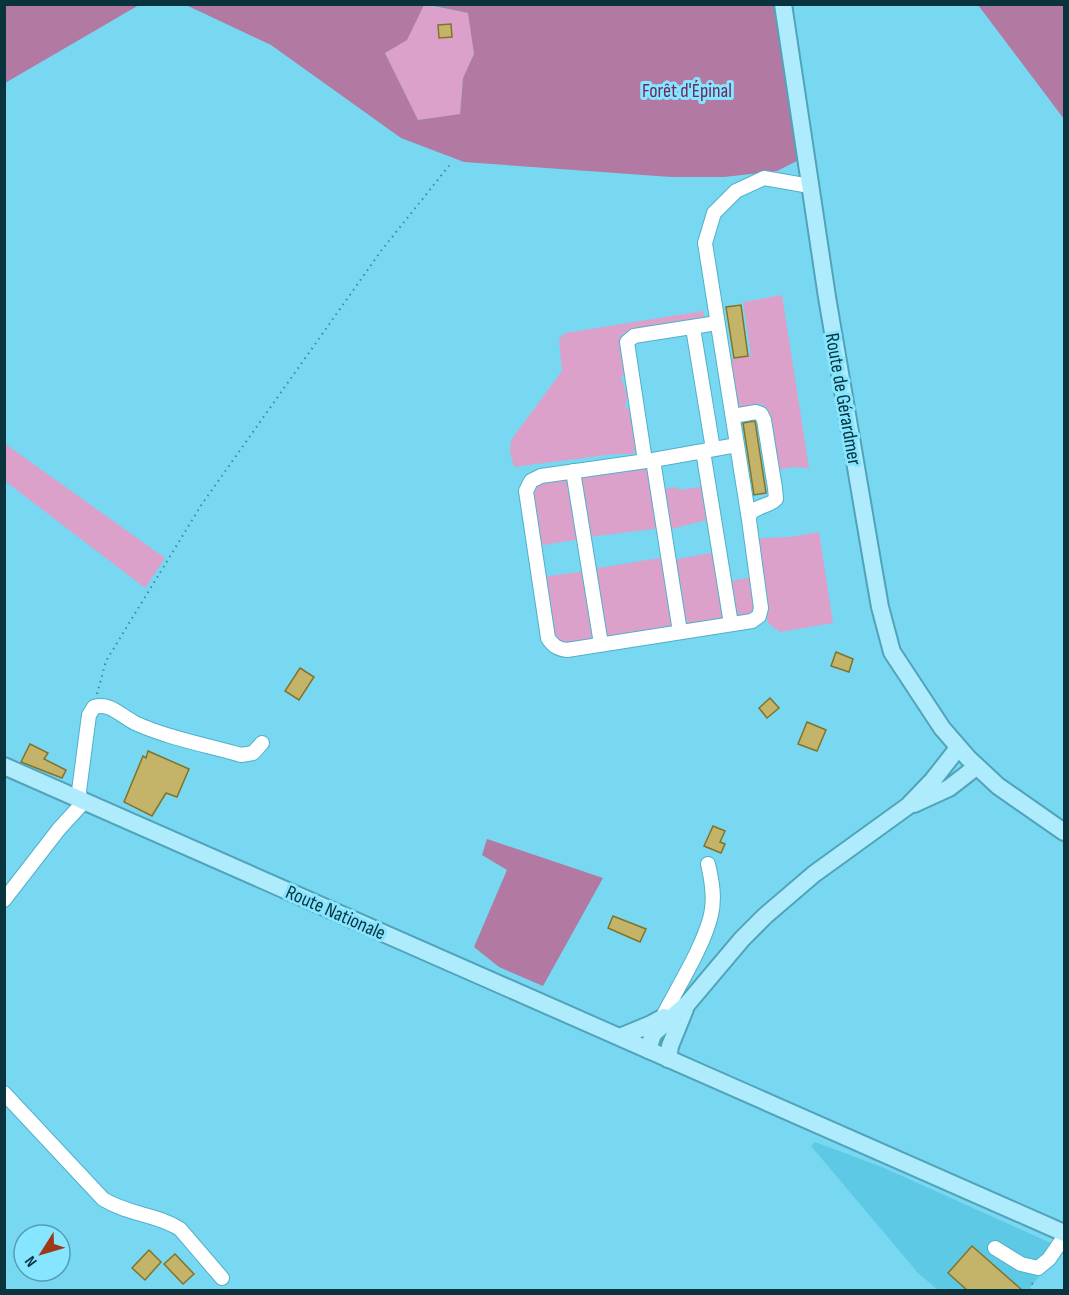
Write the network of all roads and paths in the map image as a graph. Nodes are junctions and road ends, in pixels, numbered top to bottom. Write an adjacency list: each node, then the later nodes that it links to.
1 (783, 4): 3 (main road, Route de Gérardmer)
2 (452, 162): 15 (path)
3 (810, 186): 4 (street); 17 (main road, Route de Gérardmer)
4 (717, 323): 5 (street); 6 (street)
5 (693, 328): 8 (street); 9 (street)
6 (733, 416): 7 (street); 11 (street)
7 (737, 445): 8 (street); 11 (street)
8 (708, 450): 9 (street); 12 (street)
9 (649, 461): 10 (street); 13 (street)
10 (573, 471): 14 (street); 14 (street)
11 (749, 520): 12 (street)
12 (731, 624): 13 (street)
13 (680, 632): 14 (street)
14 (601, 644)
15 (94, 707): 16 (street); 20 (street)
16 (262, 743)
17 (958, 748): 19 (main road, Route de Gérardmer); 21 (main road)
18 (4, 766): 20 (main road, Route Nationale)
19 (976, 767): 21 (main road); 22 (main road, Route de Gérardmer)
20 (81, 799): 24 (street); 27 (main road, Route Nationale)
21 (908, 806): 25 (main road)
22 (1065, 832)
23 (708, 864): 26 (street)
24 (4, 900)
25 (688, 1003): 26 (main road); 28 (main road); 29 (main road)
26 (662, 1018): 27 (main road)
27 (620, 1037): 28 (main road, Route Nationale)
28 (648, 1050): 29 (main road, Route Nationale)
29 (668, 1059): 31 (main road, Route Nationale)
30 (4, 1093): 33 (street)
31 (1065, 1235): 32 (street)
32 (995, 1248)
33 (222, 1278)

